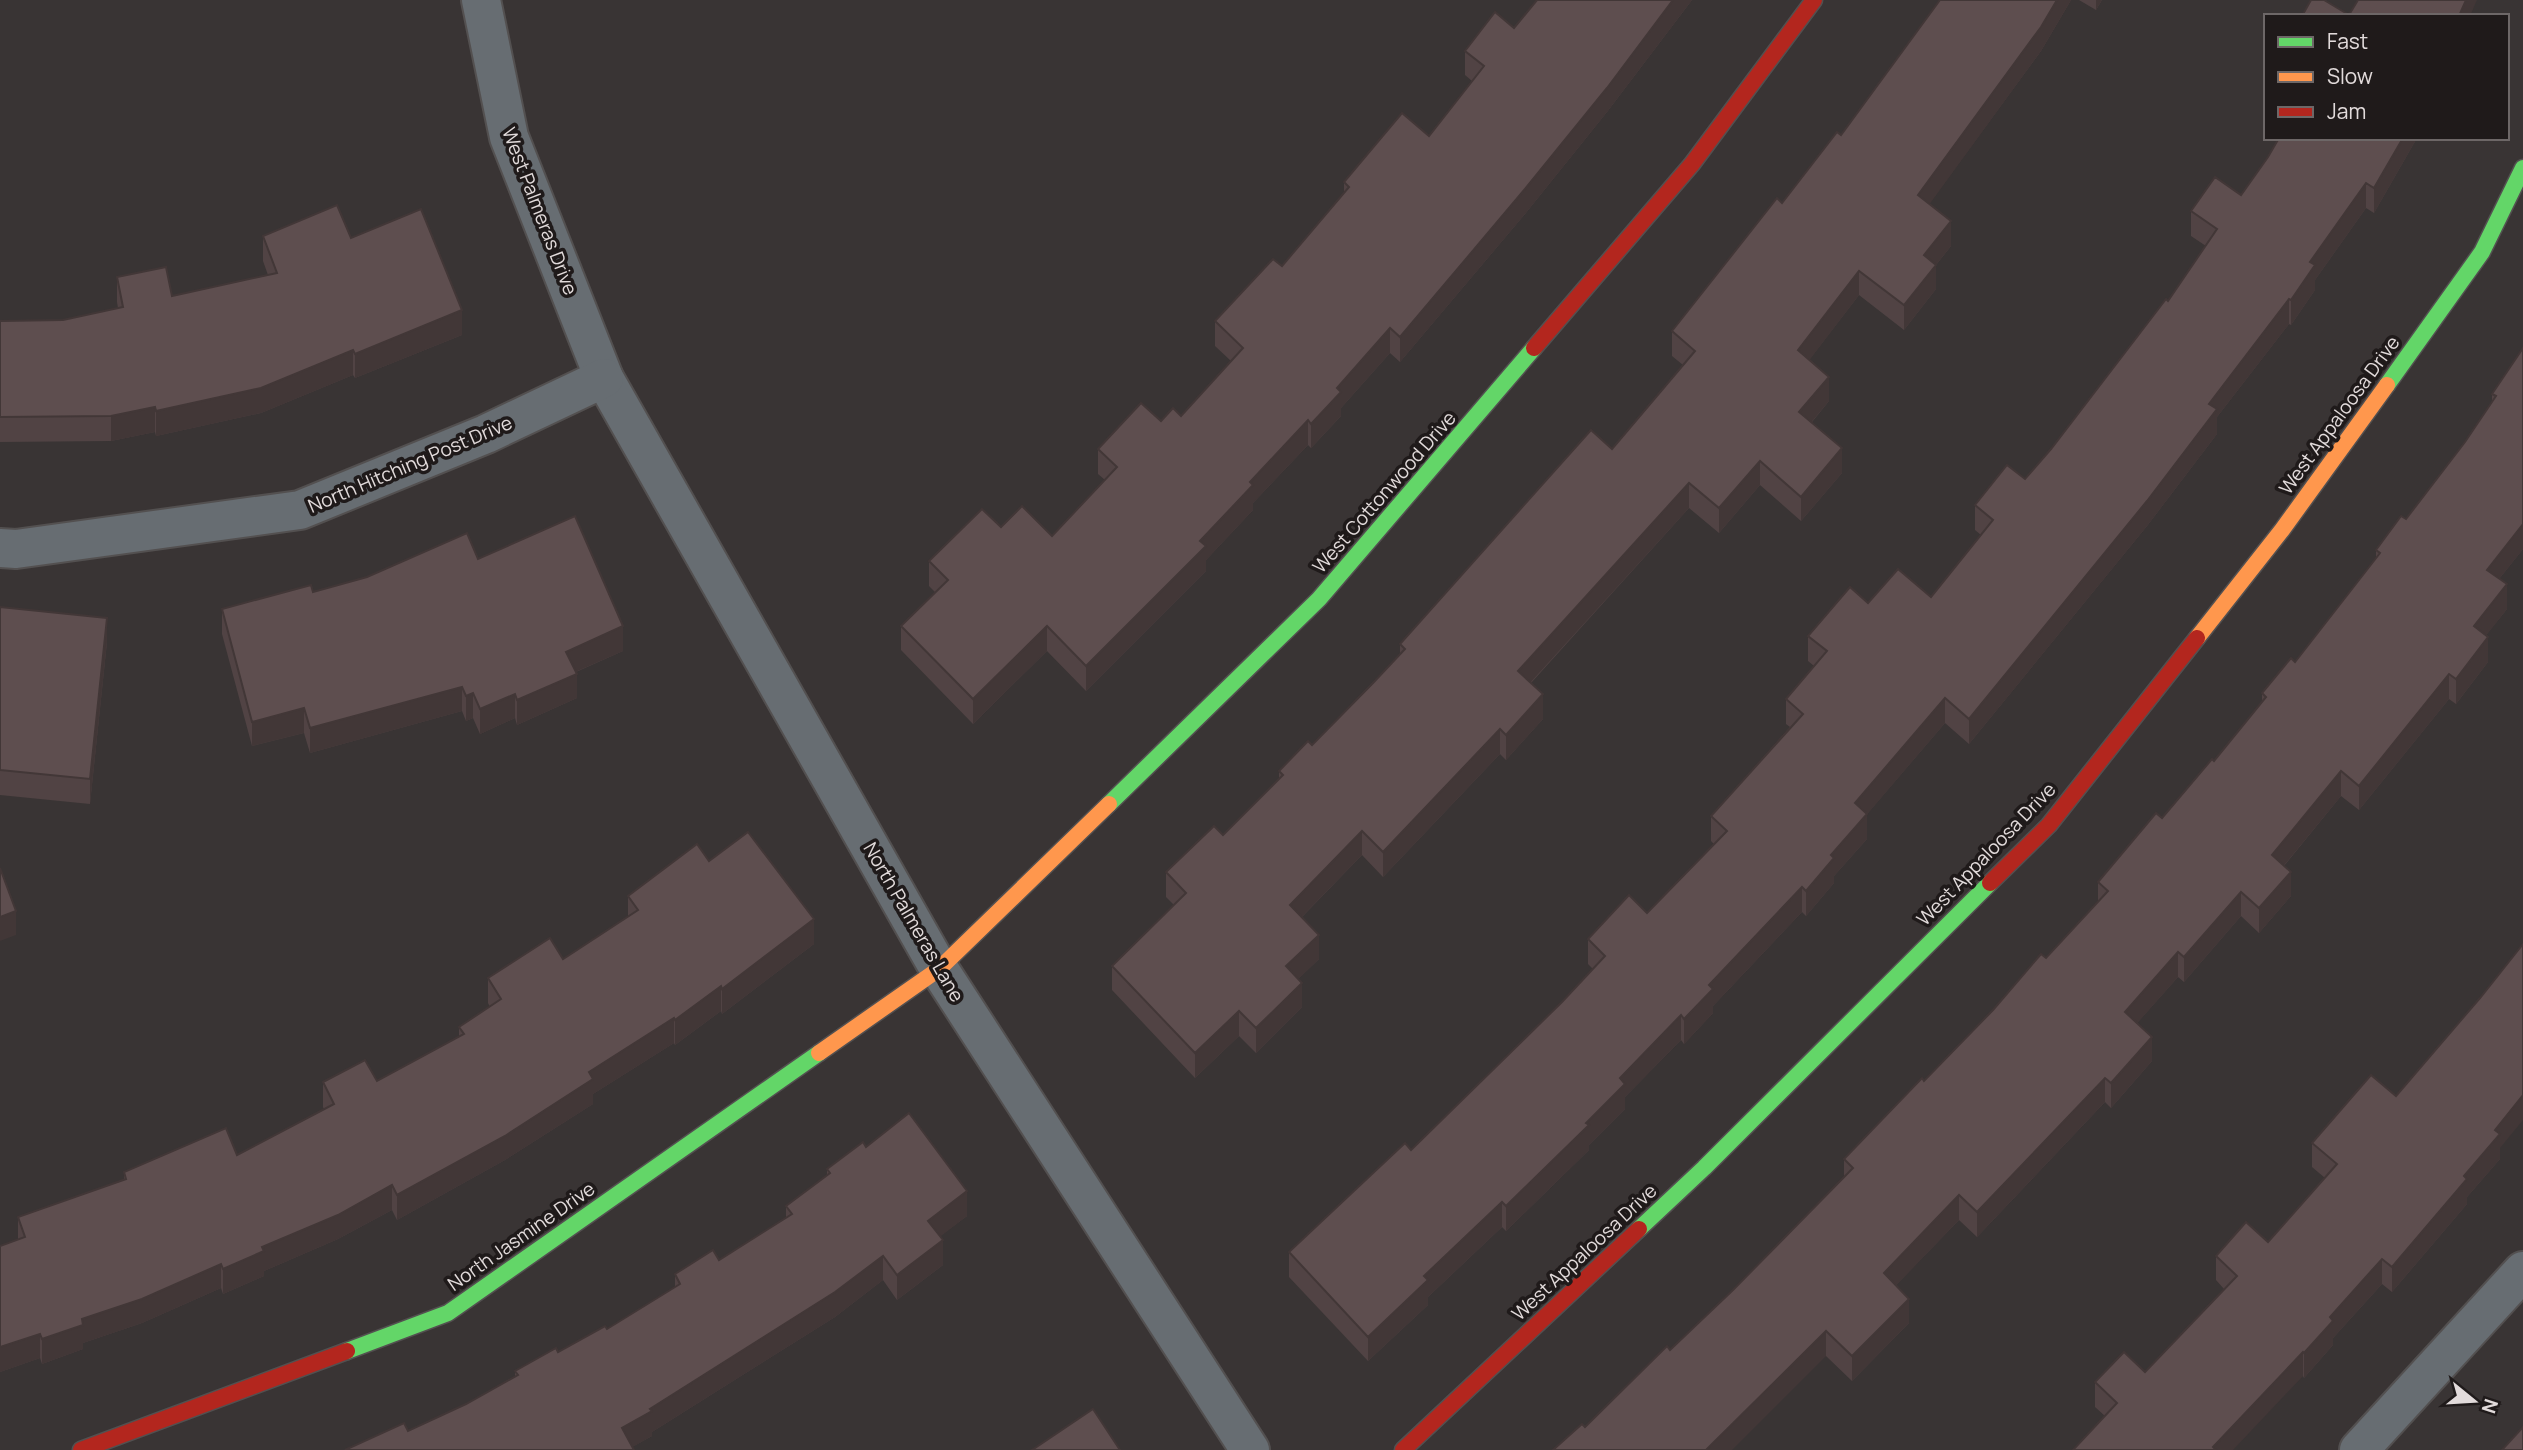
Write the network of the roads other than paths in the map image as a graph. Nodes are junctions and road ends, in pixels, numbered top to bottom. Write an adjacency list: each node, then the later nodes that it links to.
1 (481, 0): 4 (street, West Palmeras Drive)
2 (1814, 0): 6 (street, West Cottonwood Drive)
3 (2523, 167): 10 (street, West Appaloosa Drive)
4 (604, 378): 5 (street, North Hitching Post Drive); 6 (street, North Palmeras Lane)
5 (0, 548)
6 (939, 969): 8 (street, North Jasmine Drive); 9 (street, North Palmeras Lane)
7 (2523, 1270): 11 (street)
8 (81, 1450)
9 (1250, 1450)
10 (1403, 1450)
11 (2359, 1450)

